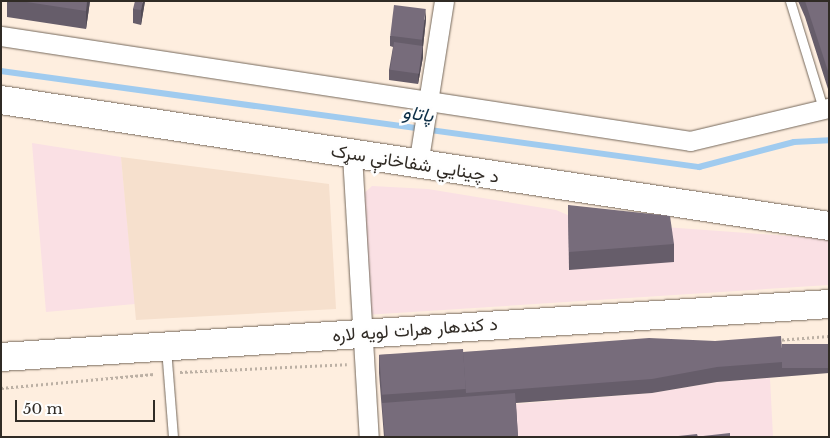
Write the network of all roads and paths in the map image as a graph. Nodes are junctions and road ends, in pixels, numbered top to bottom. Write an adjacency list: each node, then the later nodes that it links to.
1 (444, 1): 5 (street)
2 (790, 1): 6 (lane)
3 (1, 36): 5 (street)
4 (1, 100): 7 (main road, د چينايي شفاخانې سړک)
5 (427, 107): 6 (street); 8 (street)
6 (826, 108)
7 (352, 155): 8 (main road, د چينايي شفاخانې سړک); 11 (street)
8 (418, 157): 9 (main road, د چينايي شفاخانې سړک)
9 (829, 226)
10 (829, 304): 11 (main road, د کندهار هرات لویه لاره)
11 (363, 333): 14 (main road, د کندهار هرات لویه لاره); 16 (street)
12 (829, 336): 13 (path)
13 (775, 340)
14 (166, 346): 15 (main road, د کندهار هرات لویه لاره); 17 (lane)
15 (1, 357)
16 (365, 363): 17 (path); 20 (street)
17 (168, 373): 18 (path); 19 (lane)
18 (1, 388)
19 (173, 437)
20 (370, 437)

